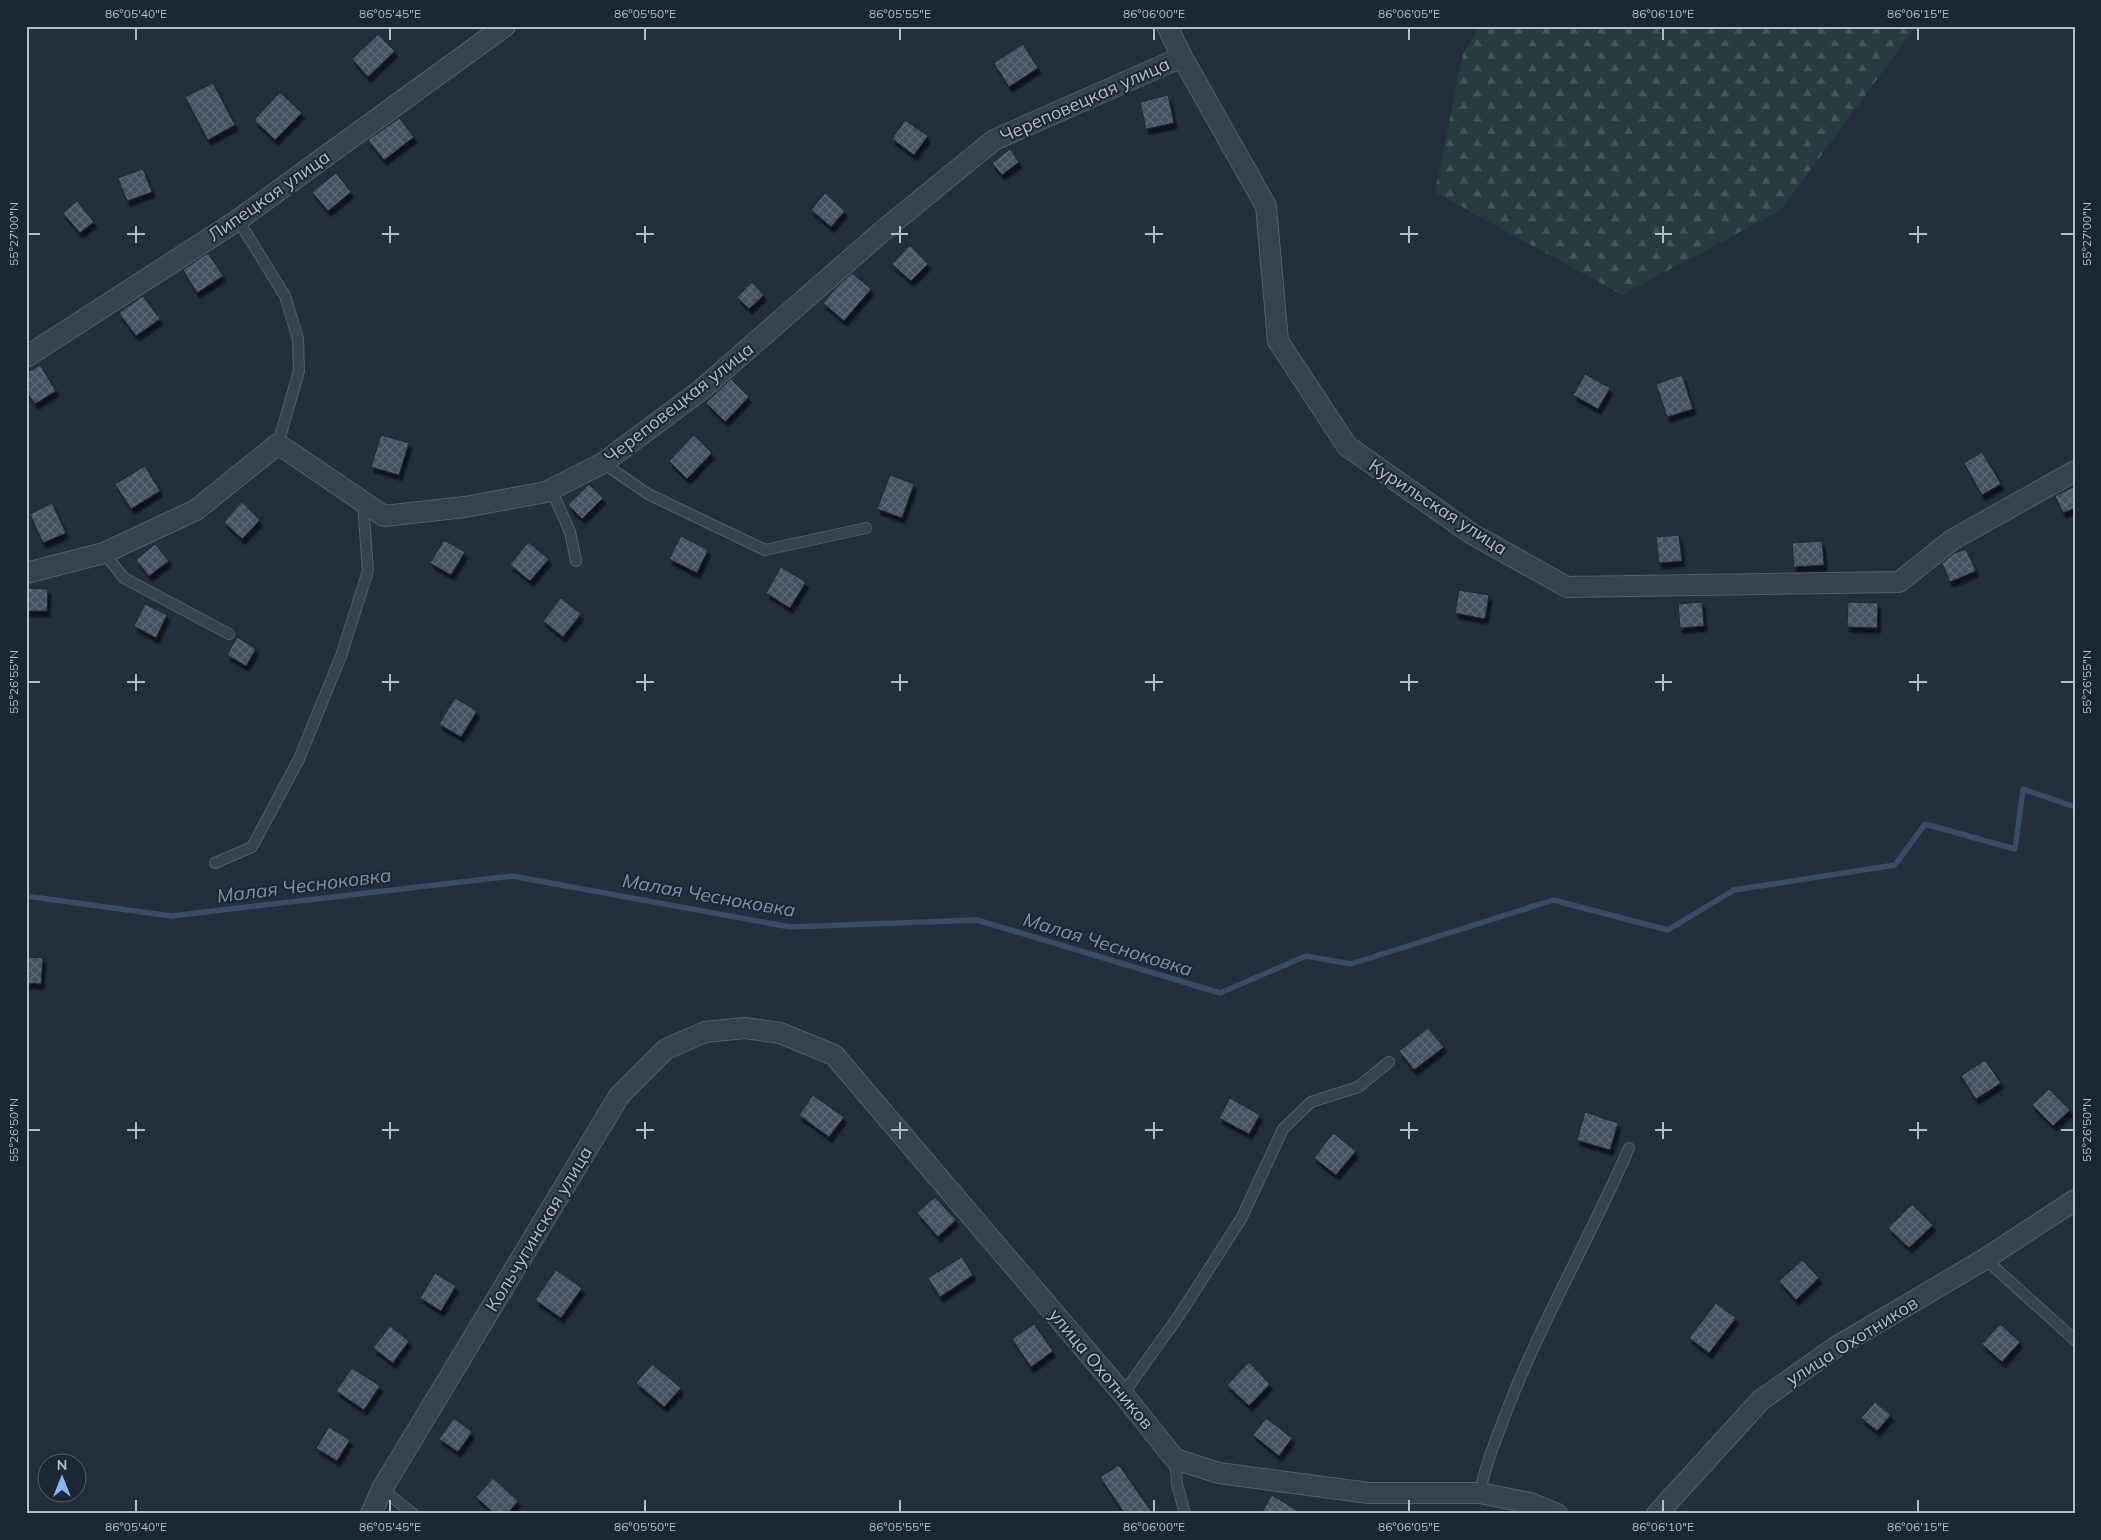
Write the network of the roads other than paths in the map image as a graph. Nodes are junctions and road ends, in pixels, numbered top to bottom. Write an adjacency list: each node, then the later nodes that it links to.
1 (505, 26): 3 (street, Липецкая улица)
2 (1167, 26): 4 (street, Череповецкая улица)
3 (480, 34): 5 (street, Липецкая улица)
4 (1182, 57): 8 (street, Череповецкая улица); 9 (street, Курильская улица)
5 (238, 220): 6 (street, Липецкая улица); 7 (lane)
6 (26, 357)
7 (278, 444): 11 (street, Череповецкая улица); 13 (street)
8 (603, 464): 10 (street, Череповецкая улица); 12 (lane)
9 (2075, 471)
10 (551, 489): 11 (street, Череповецкая улица); 14 (lane)
11 (363, 502): 17 (lane)
12 (866, 528)
13 (104, 553): 15 (street); 16 (lane)
14 (576, 561)
15 (26, 573)
16 (229, 634)
17 (215, 863)
18 (745, 1028): 24 (street, улица Охотников); 26 (street, Кольчугинская улица)
19 (1389, 1062): 24 (lane)
20 (1629, 1148): 27 (lane)
21 (2075, 1200): 22 (street, улица Охотников)
22 (1985, 1259): 23 (lane); 32 (street, улица Охотников)
23 (2075, 1340)
24 (1123, 1394): 25 (street, улица Охотников)
25 (1175, 1459): 27 (street); 30 (lane)
26 (382, 1489): 28 (street, Кольчугинская улица); 29 (lane)
27 (1480, 1493): 31 (street)
28 (371, 1514)
29 (412, 1514)
30 (1185, 1514)
31 (1557, 1514)
32 (1657, 1514)

